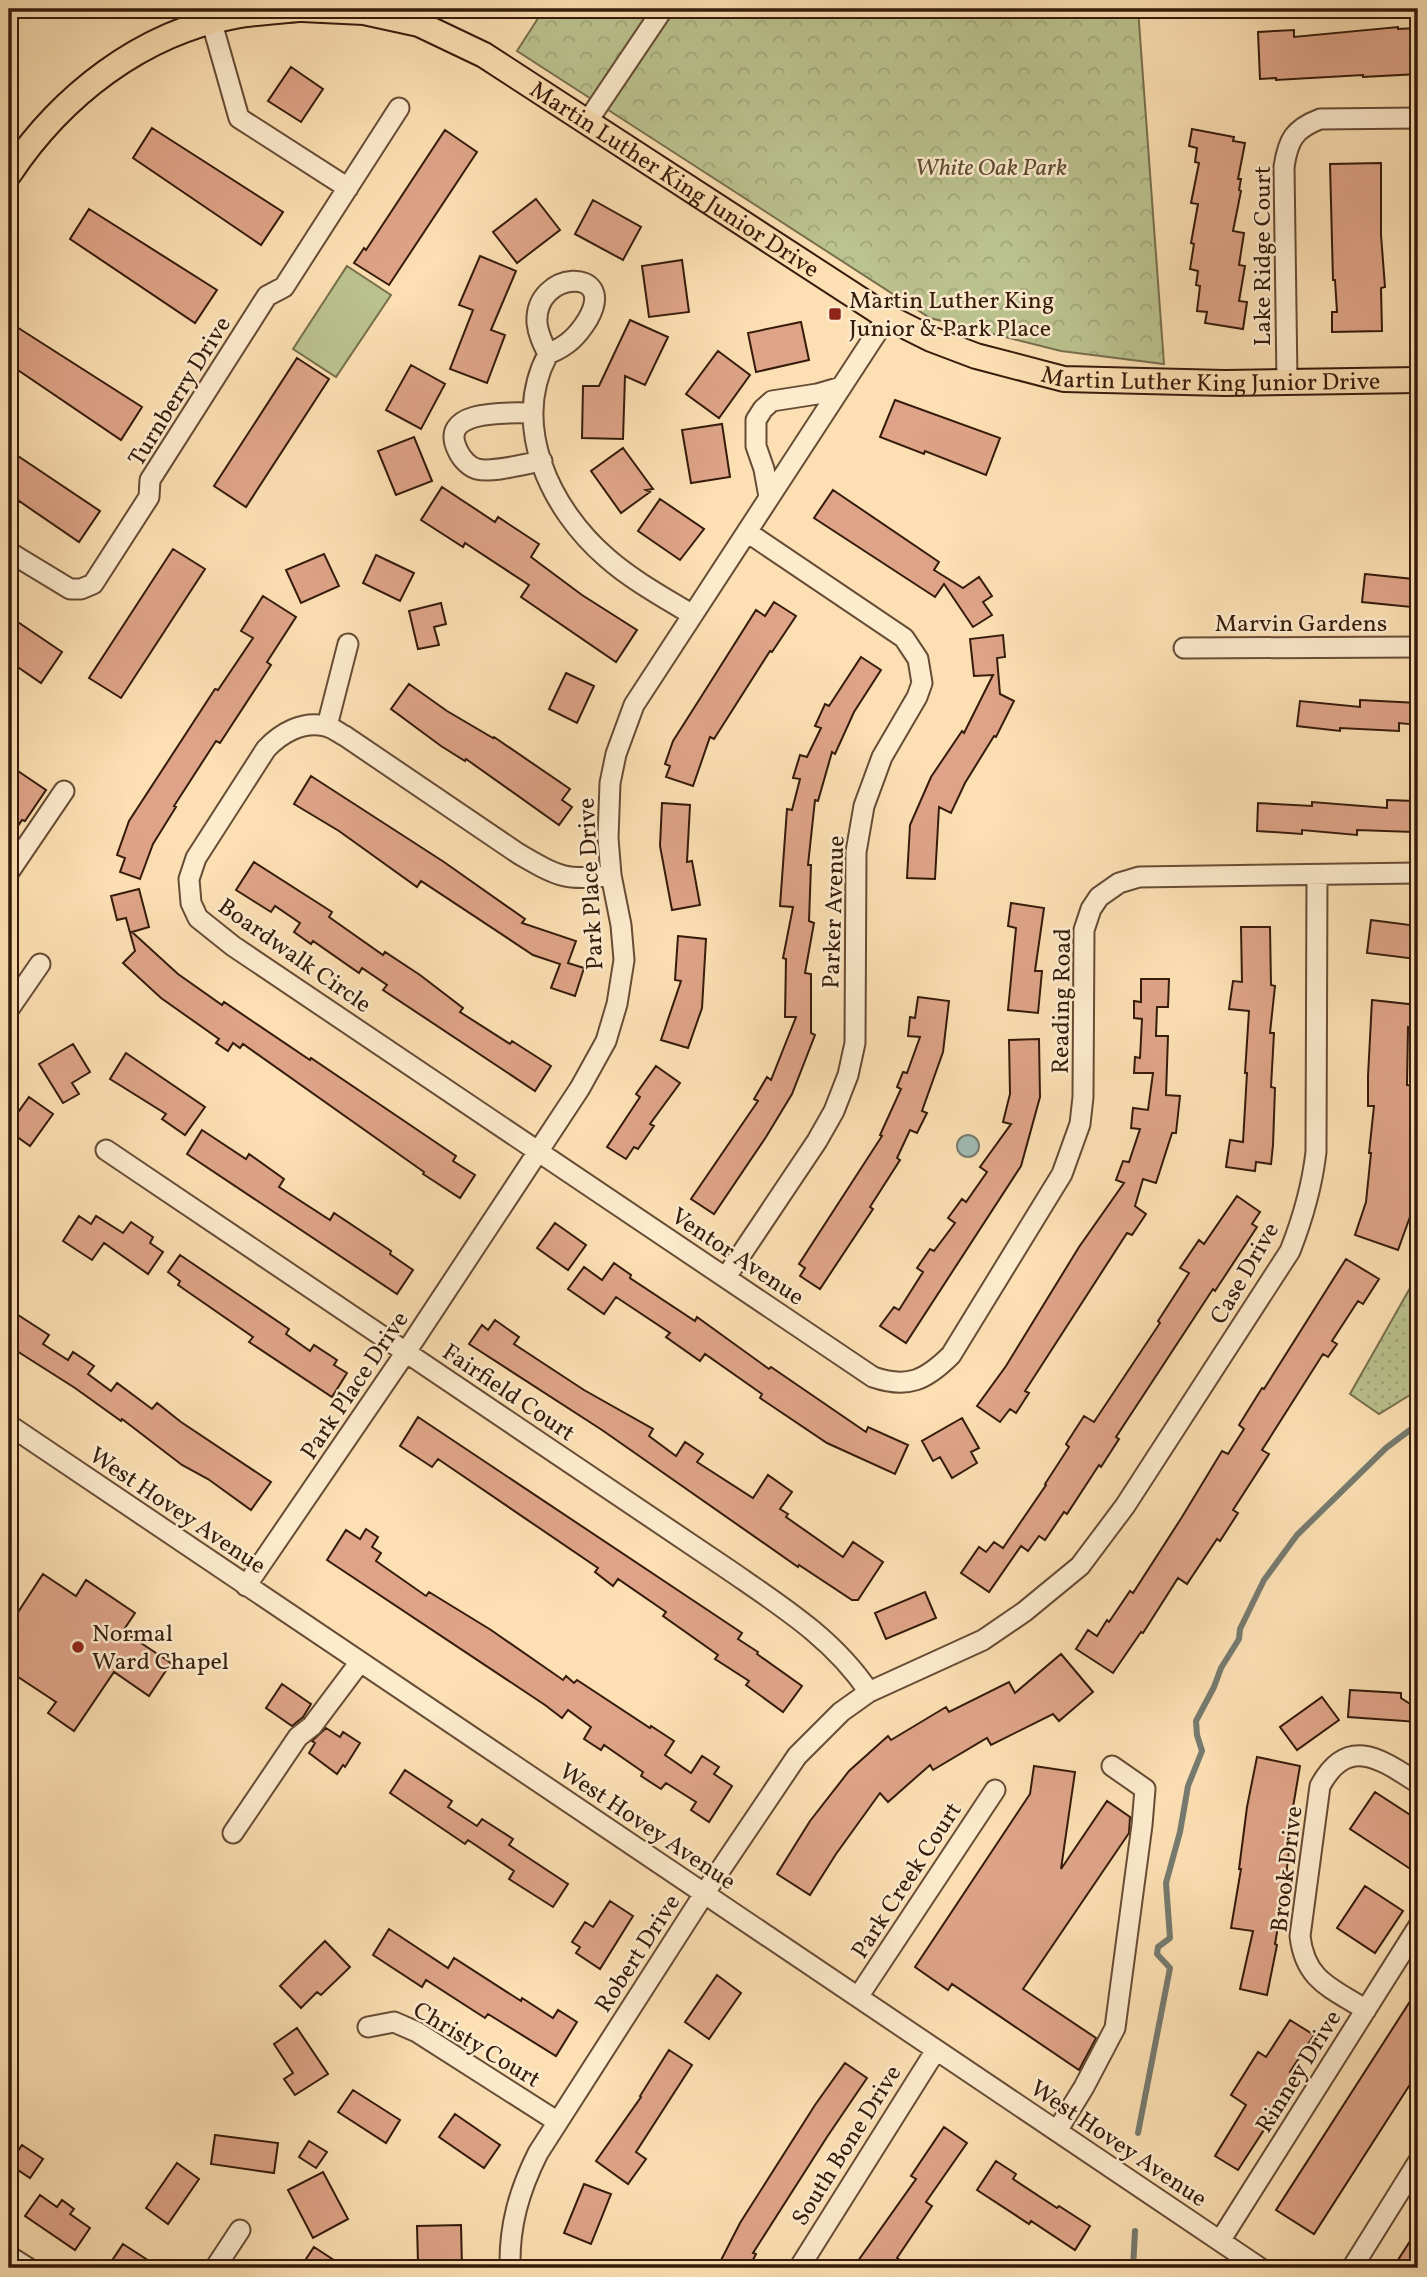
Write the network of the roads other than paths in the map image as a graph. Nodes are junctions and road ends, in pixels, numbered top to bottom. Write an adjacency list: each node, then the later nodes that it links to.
1 (301, 9): 3 (main road, Martin Luther King Junior Drive); 4 (main road, Martin Luther King Junior Drive)
2 (663, 9): 7 (street)
3 (209, 15): 8 (main road, Martin Luther King Junior Drive); 9 (street)
4 (421, 17): 7 (main road, Martin Luther King Junior Drive)
5 (398, 108): 9 (street, Turnberry Drive)
6 (1418, 118): 13 (street, Lake Ridge Court)
7 (587, 122): 10 (main road, Martin Luther King Junior Drive)
8 (9, 174)
9 (348, 187): 19 (street, Turnberry Drive)
10 (887, 317): 13 (main road, Martin Luther King Junior Drive); 14 (street, Park Place Drive)
11 (548, 354): 15 (street)
12 (1418, 380): 13 (main road, Martin Luther King Junior Drive)
13 (1287, 382)
14 (841, 387): 17 (street, Park Place Drive); 17 (street)
15 (533, 413): 16 (street); 16 (street)
16 (541, 461): 20 (street)
17 (769, 497): 18 (street, Park Place Drive)
18 (747, 532): 20 (street, Park Place Drive); 34 (street, Parker Avenue)
19 (9, 552)
20 (691, 614): 29 (street, Park Place Drive)
21 (348, 644): 24 (street)
22 (1418, 646): 23 (street, Marvin Gardens)
23 (1184, 649)
24 (327, 726): 29 (street); 33 (street, Boardwalk Circle)
25 (64, 791): 26 (street)
26 (9, 872)
27 (1418, 873): 28 (street, Reading Road)
28 (1317, 875): 36 (street, Reading Road); 39 (street, Case Drive)
29 (611, 876): 33 (street, Park Place Drive)
30 (40, 964): 31 (street)
31 (9, 1009)
32 (106, 1150): 35 (street, Fairfield Court)
33 (538, 1151): 34 (street, Ventor Avenue); 35 (street, Park Place Drive)
34 (726, 1277): 36 (street, Ventor Avenue)
35 (406, 1352): 38 (street, Park Place Drive); 41 (street, Fairfield Court)
36 (916, 1381)
37 (9, 1426): 38 (street, West Hovey Avenue)
38 (246, 1586): 40 (street, West Hovey Avenue)
39 (1013, 1620): 41 (street, Robert Drive)
40 (360, 1662): 45 (street); 46 (street, West Hovey Avenue)
41 (869, 1692): 46 (street, Robert Drive)
42 (1112, 1766): 53 (street)
43 (1418, 1783): 49 (street, Brook Drive)
44 (995, 1790): 48 (street, Park Creek Court)
45 (233, 1833)
46 (704, 1894): 48 (street, West Hovey Avenue); 52 (street, Robert Drive)
47 (1418, 1927): 49 (street, Rinney Drive)
48 (858, 1997): 51 (street, West Hovey Avenue)
49 (1366, 2010): 56 (street, Rinney Drive)
50 (368, 2027): 52 (street, Christy Court)
51 (936, 2050): 53 (street, West Hovey Avenue); 61 (street, South Bone Drive)
52 (558, 2122): 60 (street, Robert Drive)
53 (1057, 2131): 56 (street, West Hovey Avenue)
54 (1418, 2162): 63 (street)
55 (240, 2230): 59 (street)
56 (1220, 2241): 62 (street, West Hovey Avenue)
57 (9, 2256): 58 (street)
58 (27, 2268)
59 (215, 2268)
60 (510, 2268)
61 (799, 2268)
62 (1260, 2268)
63 (1352, 2268)

